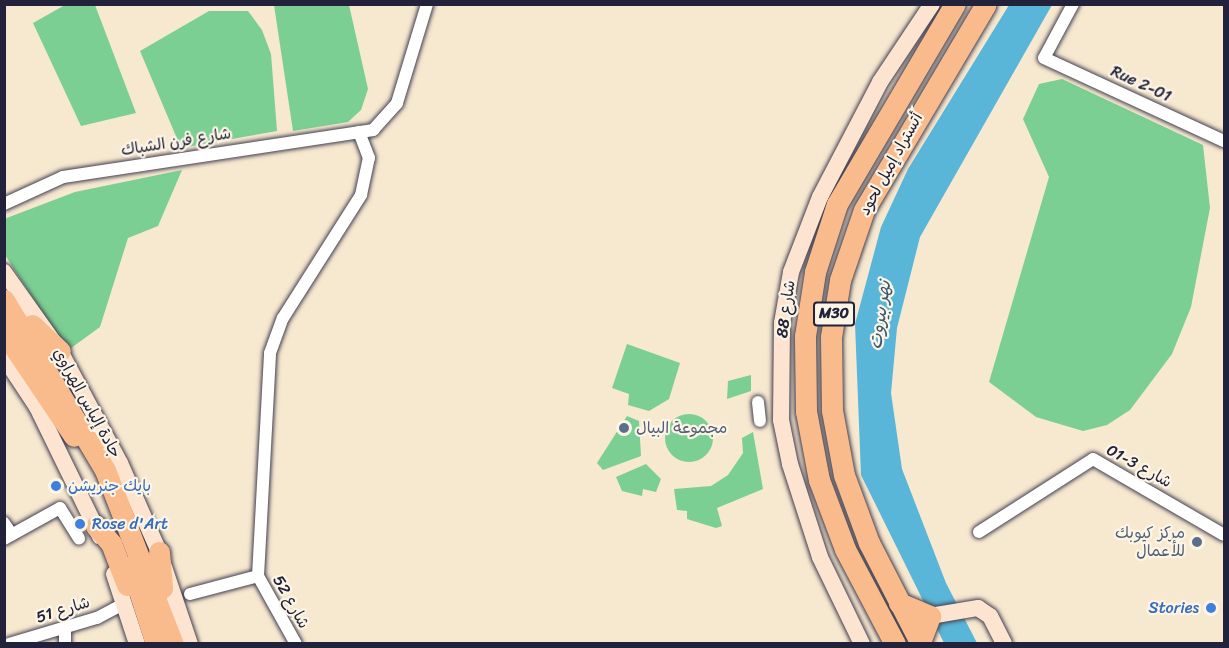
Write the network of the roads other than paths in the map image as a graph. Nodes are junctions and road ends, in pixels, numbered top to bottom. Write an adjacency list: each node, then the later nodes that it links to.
1 (427, 4): 6 (street, شارع فرن الشباك)
2 (932, 4): 32 (street, شارع 88)
3 (956, 4): 39 (highway, أتستراد إميل لحود / M30)
4 (986, 4): 28 (highway, أتستراد إميل لحود / M30)
5 (1074, 4): 7 (street, Rue 2-01)
6 (359, 132): 8 (street, شارع فرن الشباك); 26 (street)
7 (1224, 141)
8 (4, 204)
9 (4, 272): 14 (street, جادة إلياس الهراوي)
10 (4, 294): 14 (highway)
11 (4, 300): 33 (highway, جادة إلياس الهراوي)
12 (4, 332): 33 (highway, جادة إلياس الهراوي)
13 (4, 344): 16 (highway)
14 (60, 351): 25 (street, جادة إلياس الهراوي)
15 (4, 357): 16 (street)
16 (19, 378): 20 (street)
17 (758, 402): 18 (street)
18 (760, 421)
19 (4, 523): 23 (street)
20 (96, 525): 29 (street); 33 (highway)
21 (979, 532): 22 (street, شارع 3-01)
22 (1224, 535)
23 (8, 537): 24 (street)
24 (79, 539)
25 (159, 552): 33 (highway); 37 (street, جادة إلياس الهراوي)
26 (258, 576): 27 (street); 38 (street, شارع 52)
27 (190, 594)
28 (899, 603): 30 (highway); 34 (highway, أتستراد إميل لحود / M30)
29 (123, 608): 31 (street, شارع 51); 33 (street)
30 (930, 616): 34 (highway); 40 (street)
31 (65, 627): 35 (street, شارع 51); 36 (street)
32 (856, 641)
33 (160, 643)
34 (920, 643)
35 (9, 644)
36 (65, 644)
37 (190, 644)
38 (296, 644)
39 (895, 644)
40 (1004, 644)

